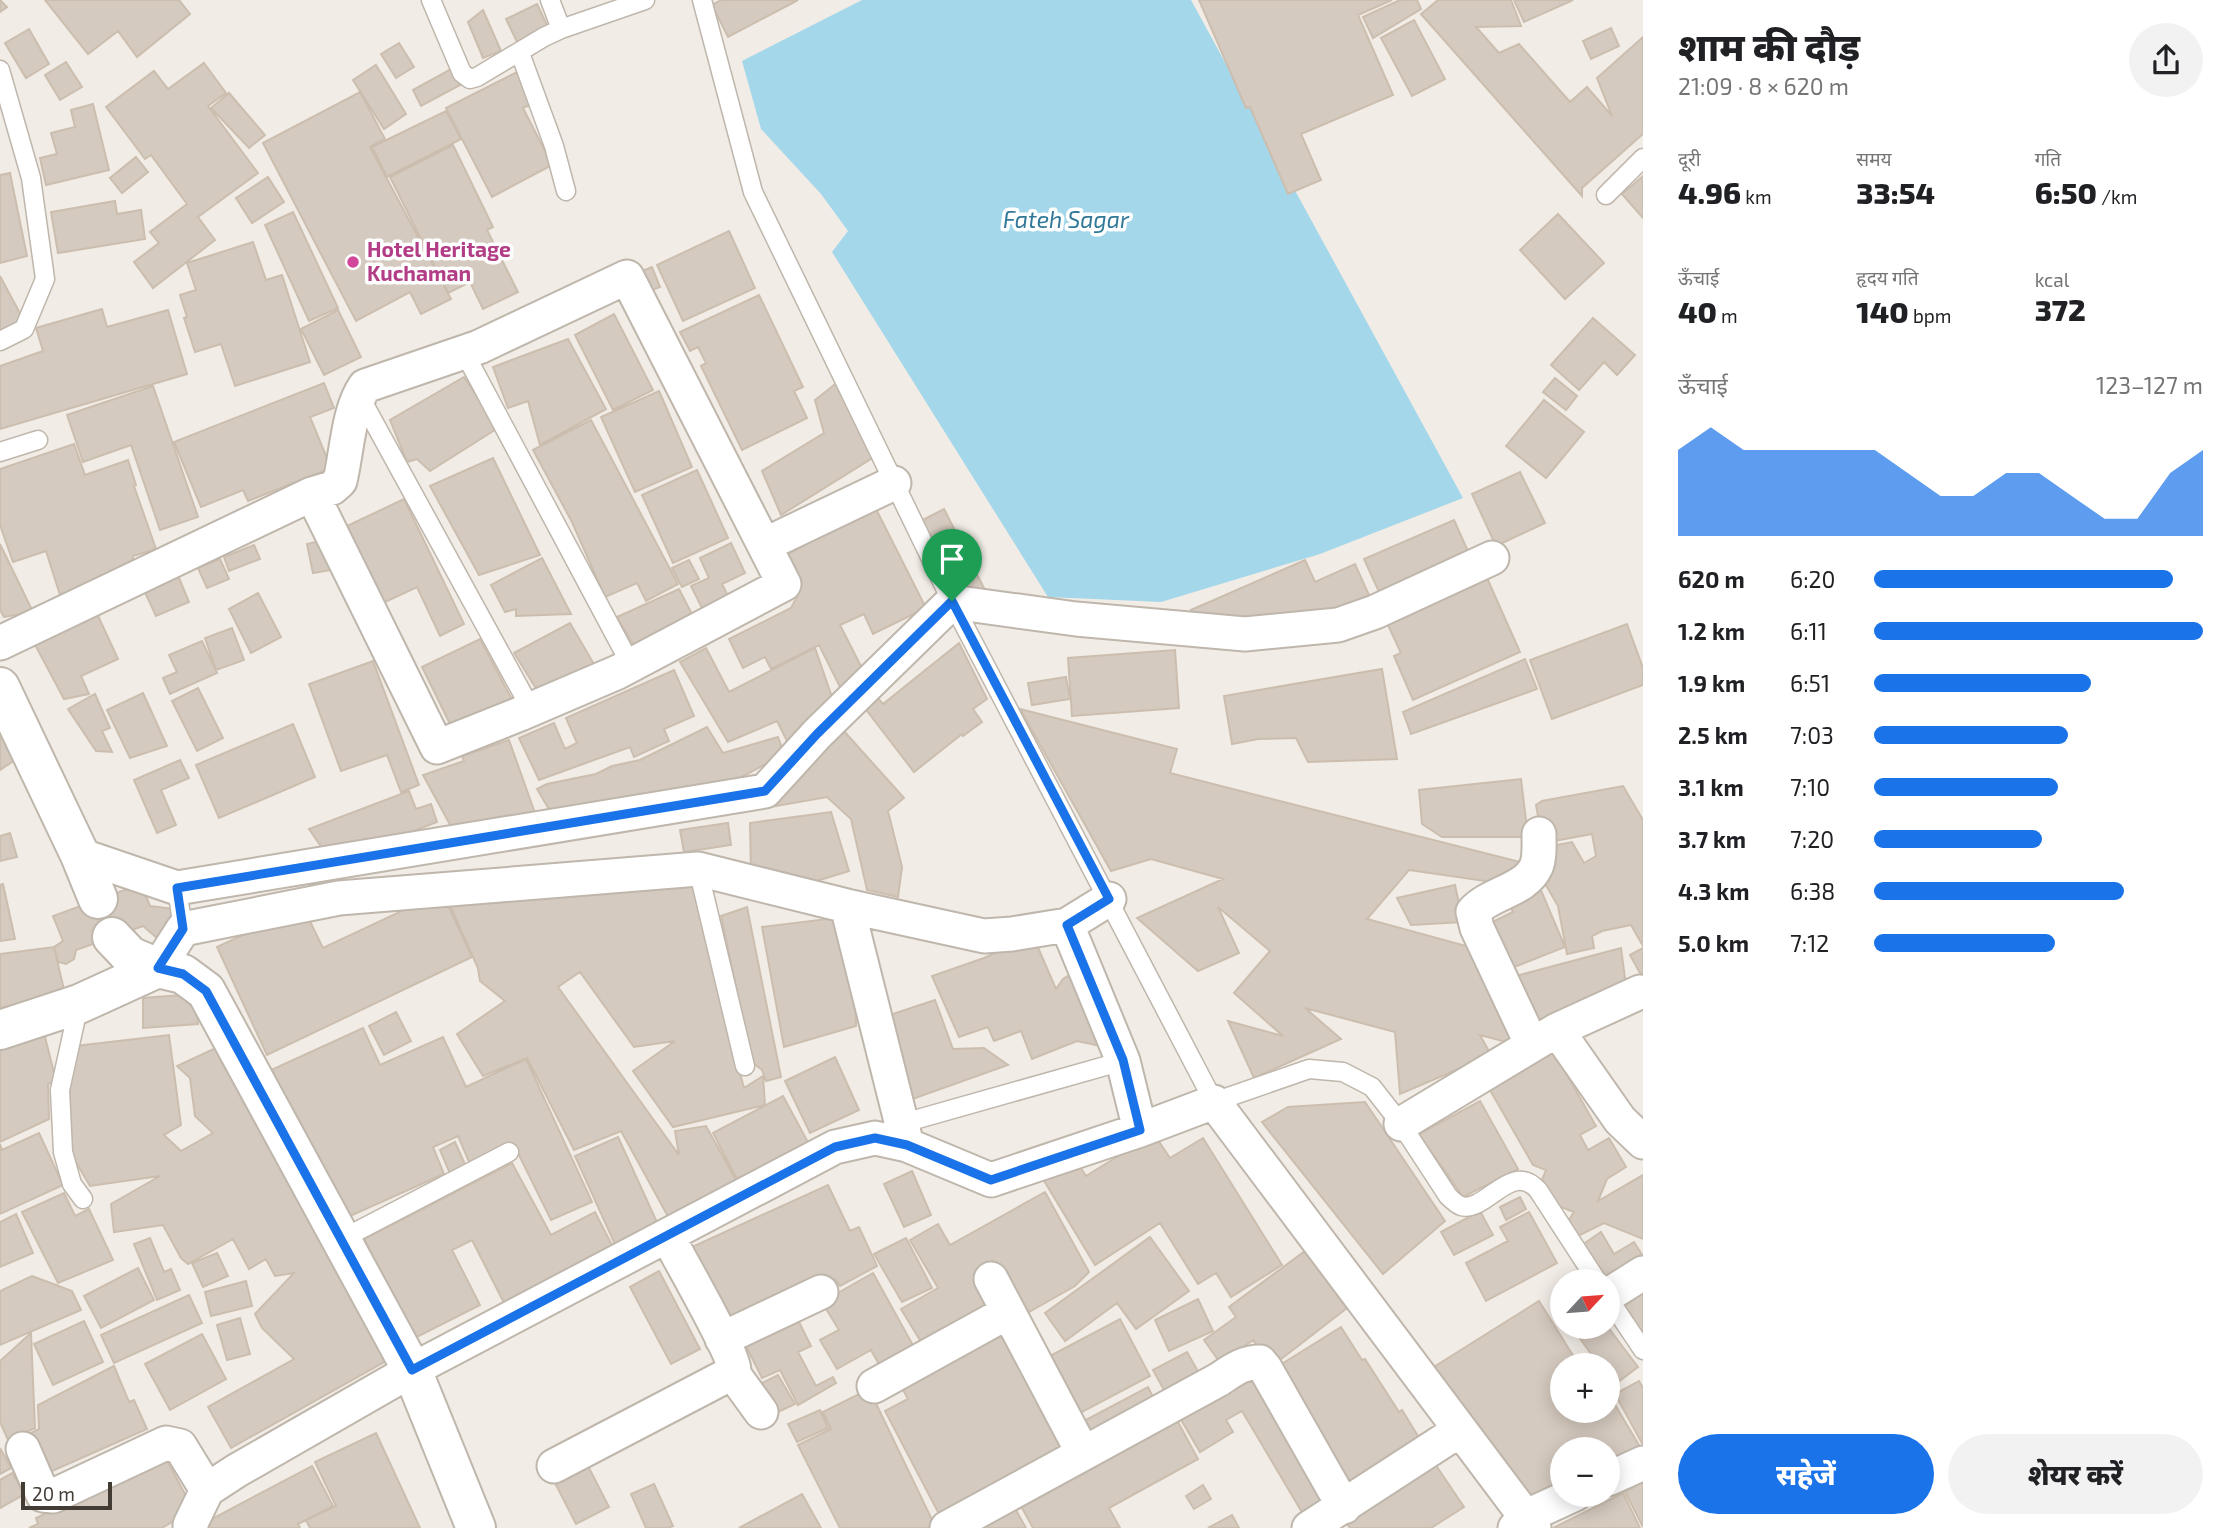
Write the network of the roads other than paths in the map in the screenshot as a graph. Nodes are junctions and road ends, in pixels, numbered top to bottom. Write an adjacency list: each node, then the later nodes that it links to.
1 (431, 0): 6 (lane)
2 (550, 0): 5 (lane)
3 (645, 0): 5 (lane)
4 (702, 0): 16 (lane)
5 (561, 29): 6 (lane)
6 (520, 53): 9 (lane)
7 (0, 69): 11 (lane)
8 (1643, 158): 10 (lane)
9 (566, 191)
10 (1606, 195)
11 (0, 341)
12 (464, 352): 13 (street); 18 (street); 22 (lane)
13 (359, 395): 17 (street); 24 (lane)
14 (38, 440): 15 (lane)
15 (0, 452)
16 (894, 483): 18 (street); 20 (lane)
17 (312, 494): 21 (street); 24 (street)
18 (764, 545): 22 (street)
19 (1493, 558): 20 (street)
20 (952, 601): 28 (street); 30 (lane)
21 (0, 643)
22 (631, 666): 24 (street)
23 (0, 687): 26 (street)
24 (531, 709)
25 (1539, 834): 39 (street)
26 (80, 855): 28 (street); 29 (street)
27 (698, 869): 31 (street); 33 (street); 41 (lane)
28 (177, 888): 33 (lane)
29 (98, 899)
30 (1109, 899): 32 (street); 42 (lane)
31 (847, 906): 32 (street); 45 (street)
32 (1067, 925): 40 (street)
33 (183, 929): 35 (street)
34 (112, 937): 35 (street)
35 (158, 968): 37 (street); 50 (street)
36 (1640, 992): 39 (street)
37 (79, 1004): 38 (street); 48 (lane)
38 (0, 1030)
39 (1544, 1038): 43 (street); 46 (street)
40 (1123, 1060): 44 (street); 45 (lane)
41 (745, 1066)
42 (1214, 1102): 43 (lane); 44 (street); 64 (street)
43 (1401, 1124): 51 (lane)
44 (1140, 1130): 45 (street)
45 (904, 1135): 49 (street)
46 (1643, 1142)
47 (509, 1152): 50 (lane)
48 (83, 1199)
49 (668, 1237): 58 (street); 60 (street)
50 (342, 1239): 60 (street)
51 (1589, 1269)
52 (1643, 1273): 54 (street)
53 (991, 1279): 56 (street)
54 (1620, 1288)
55 (821, 1292): 58 (street)
56 (1008, 1312): 62 (street); 66 (street)
57 (1620, 1315): 59 (lane)
58 (722, 1339): 61 (street)
59 (1643, 1350)
60 (412, 1370): 70 (street); 75 (street)
61 (732, 1372): 63 (street); 68 (street)
62 (874, 1386)
63 (761, 1412)
64 (1461, 1430): 71 (street); 73 (street)
65 (23, 1449): 70 (street)
66 (1083, 1452): 71 (street); 76 (street)
67 (1643, 1464): 69 (street)
68 (554, 1465)
69 (1620, 1474)
70 (206, 1490): 74 (street)
71 (1344, 1507): 77 (street)
72 (1553, 1507): 73 (street)
73 (1525, 1524)
74 (188, 1527)
75 (476, 1528)
76 (947, 1528)
77 (1309, 1528)

